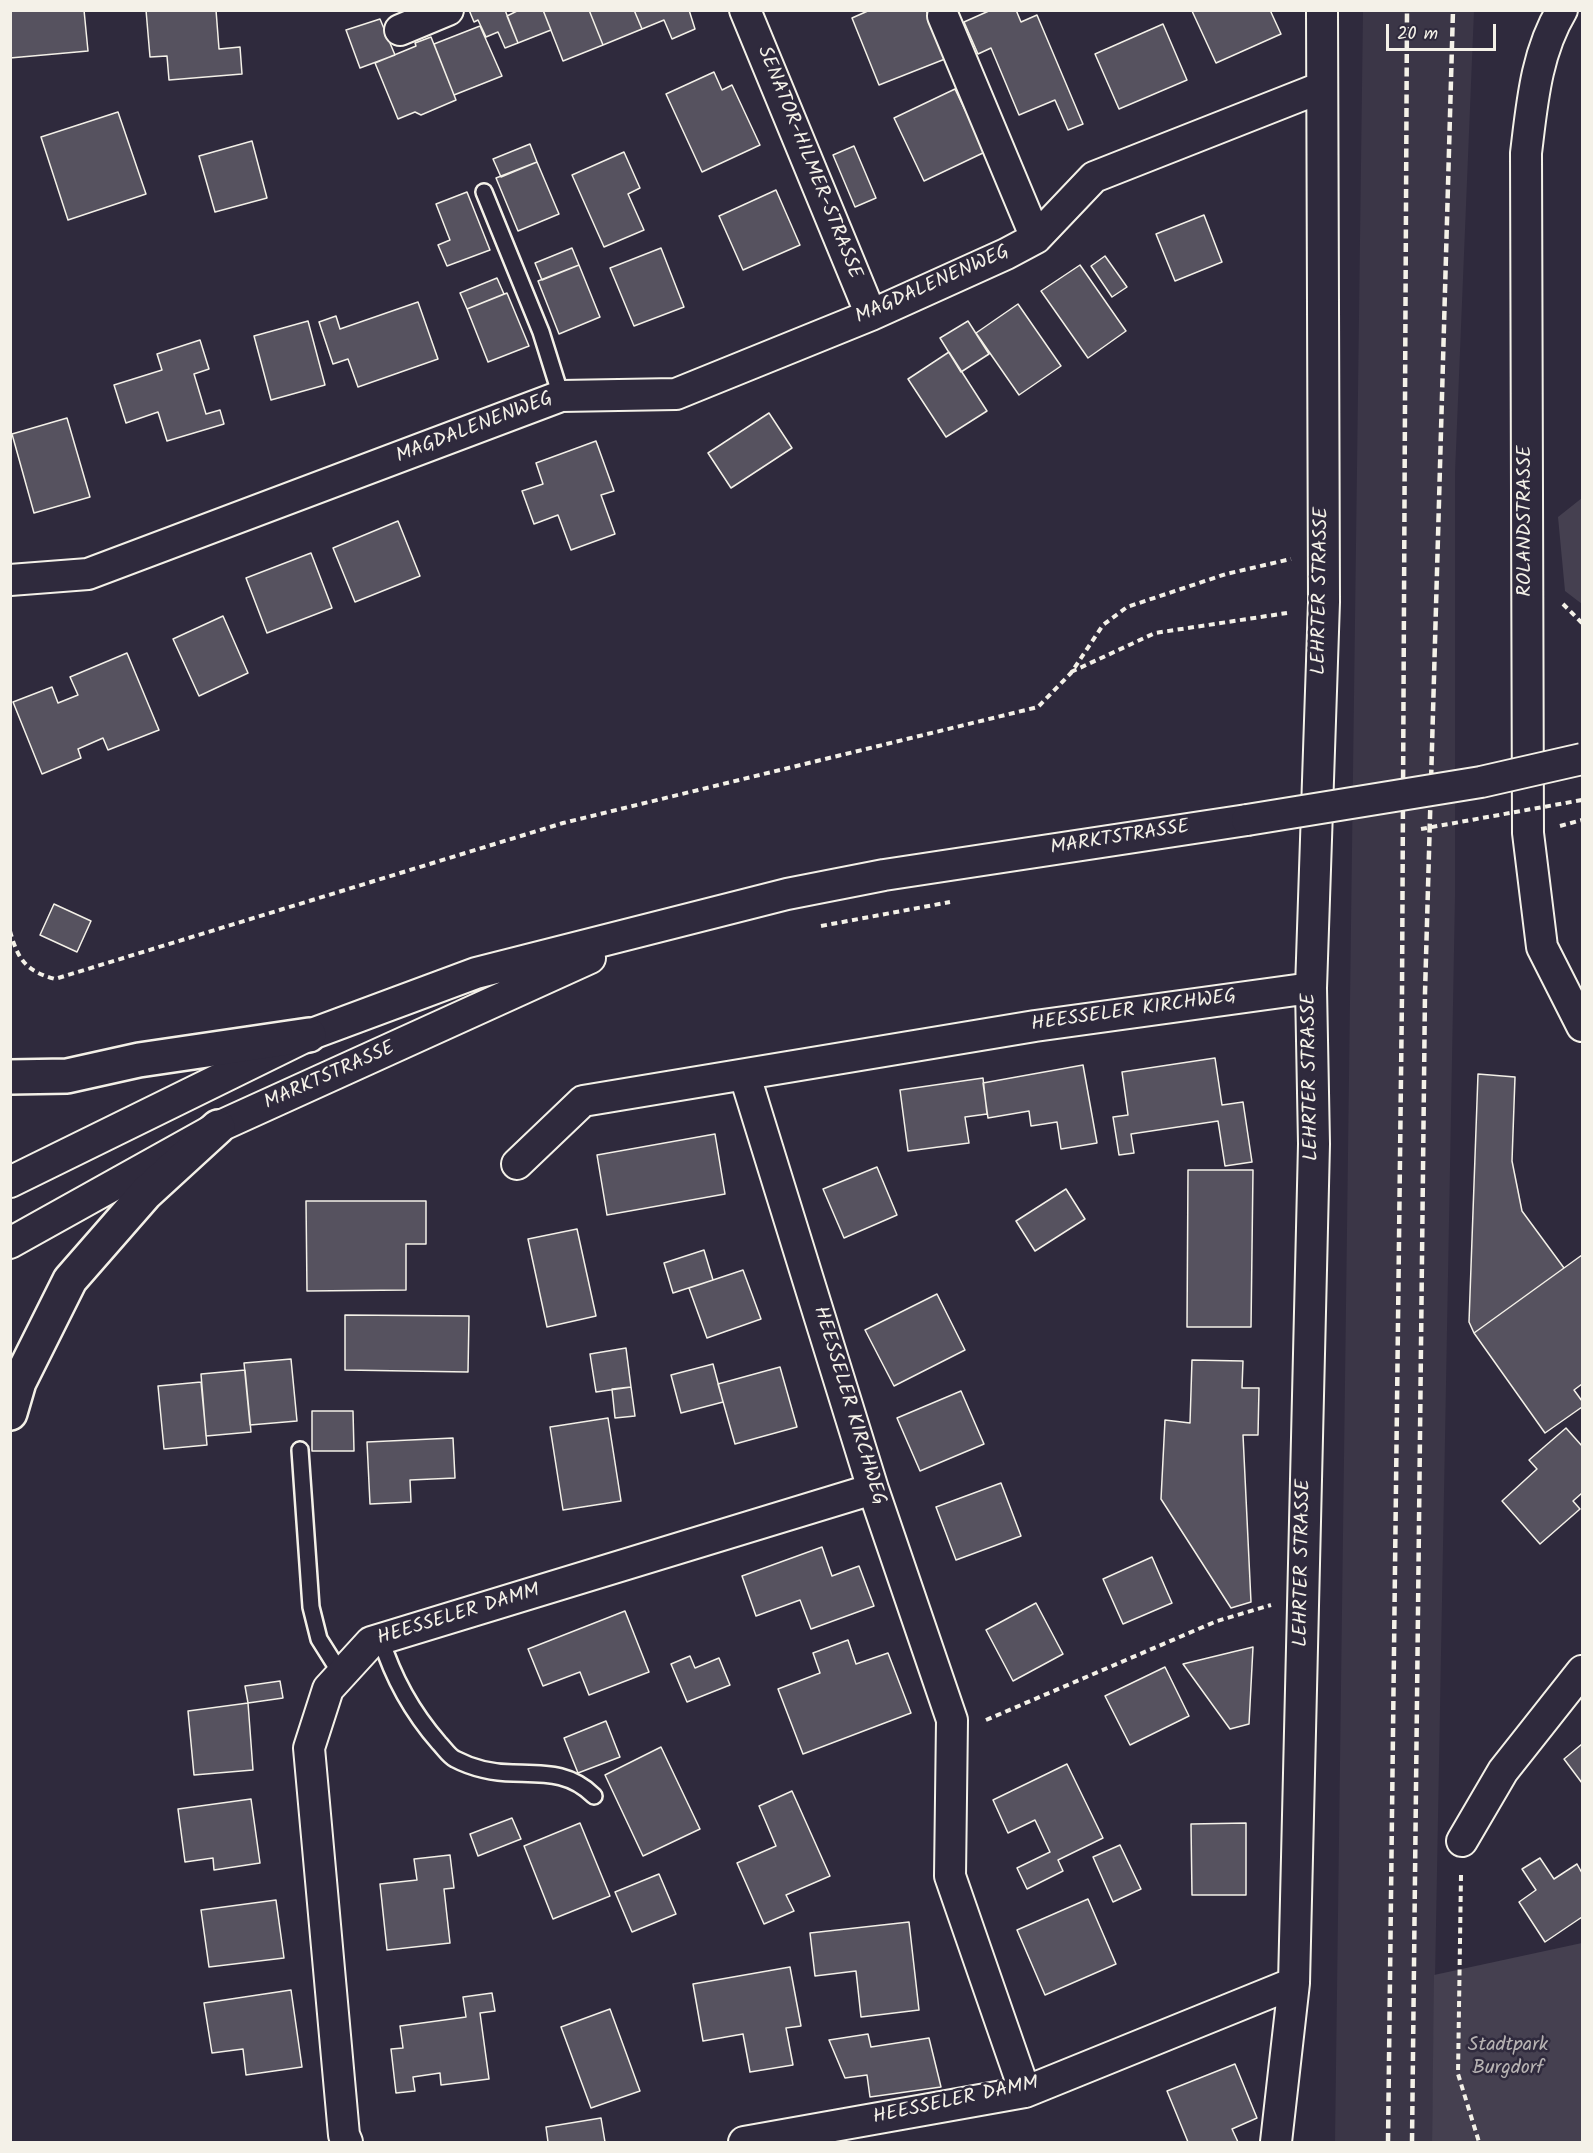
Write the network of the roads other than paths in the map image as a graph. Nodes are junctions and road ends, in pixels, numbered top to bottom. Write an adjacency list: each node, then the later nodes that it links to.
1 (448, 10): 6 (street)
2 (745, 10): 10 (street, SENATOR-HILMER-STRASSE)
3 (1322, 10): 7 (street, LEHRTER STRASSE)
4 (1562, 10): 16 (street, ROLANDSTRASSE)
5 (943, 16): 9 (street)
6 (400, 30)
7 (1320, 88): 9 (street, MAGDALENENWEG); 15 (street, LEHRTER STRASSE)
8 (484, 192): 11 (lane)
9 (1036, 238): 10 (street, MAGDALENENWEG)
10 (871, 315): 11 (street, MAGDALENENWEG)
11 (561, 396): 12 (street, MAGDALENENWEG)
12 (10, 580)
13 (1582, 759): 14 (street, MARKTSTRASSE, bridge)
14 (658, 927): 17 (street, MARKTSTRASSE); 20 (street, MARKTSTRASSE)
15 (1311, 988): 18 (street, HEESSELER KIRCHWEG); 32 (street, LEHRTER STRASSE)
16 (1582, 1026)
17 (309, 1035): 19 (main road); 22 (street, MARKTSTRASSE)
18 (745, 1076): 21 (street, HEESSELER KIRCHWEG); 26 (street, HEESSELER KIRCHWEG)
19 (10, 1077)
20 (218, 1127): 23 (street, MARKTSTRASSE); 24 (main road)
21 (517, 1164)
22 (10, 1182)
23 (10, 1243)
24 (10, 1413)
25 (300, 1450): 29 (lane)
26 (873, 1489): 27 (street, HEESSELER DAMM); 33 (street, HEESSELER KIRCHWEG)
27 (381, 1639): 29 (street, HEESSELER DAMM); 30 (lane)
28 (1582, 1671): 31 (street)
29 (341, 1674): 34 (street, HEESSELER DAMM)
30 (594, 1796)
31 (1462, 1841)
32 (1294, 1983): 33 (street, HEESSELER DAMM); 36 (street, LEHRTER STRASSE)
33 (1025, 2091): 35 (street, HEESSELER DAMM)
34 (347, 2142)
35 (744, 2142)
36 (1276, 2142)

